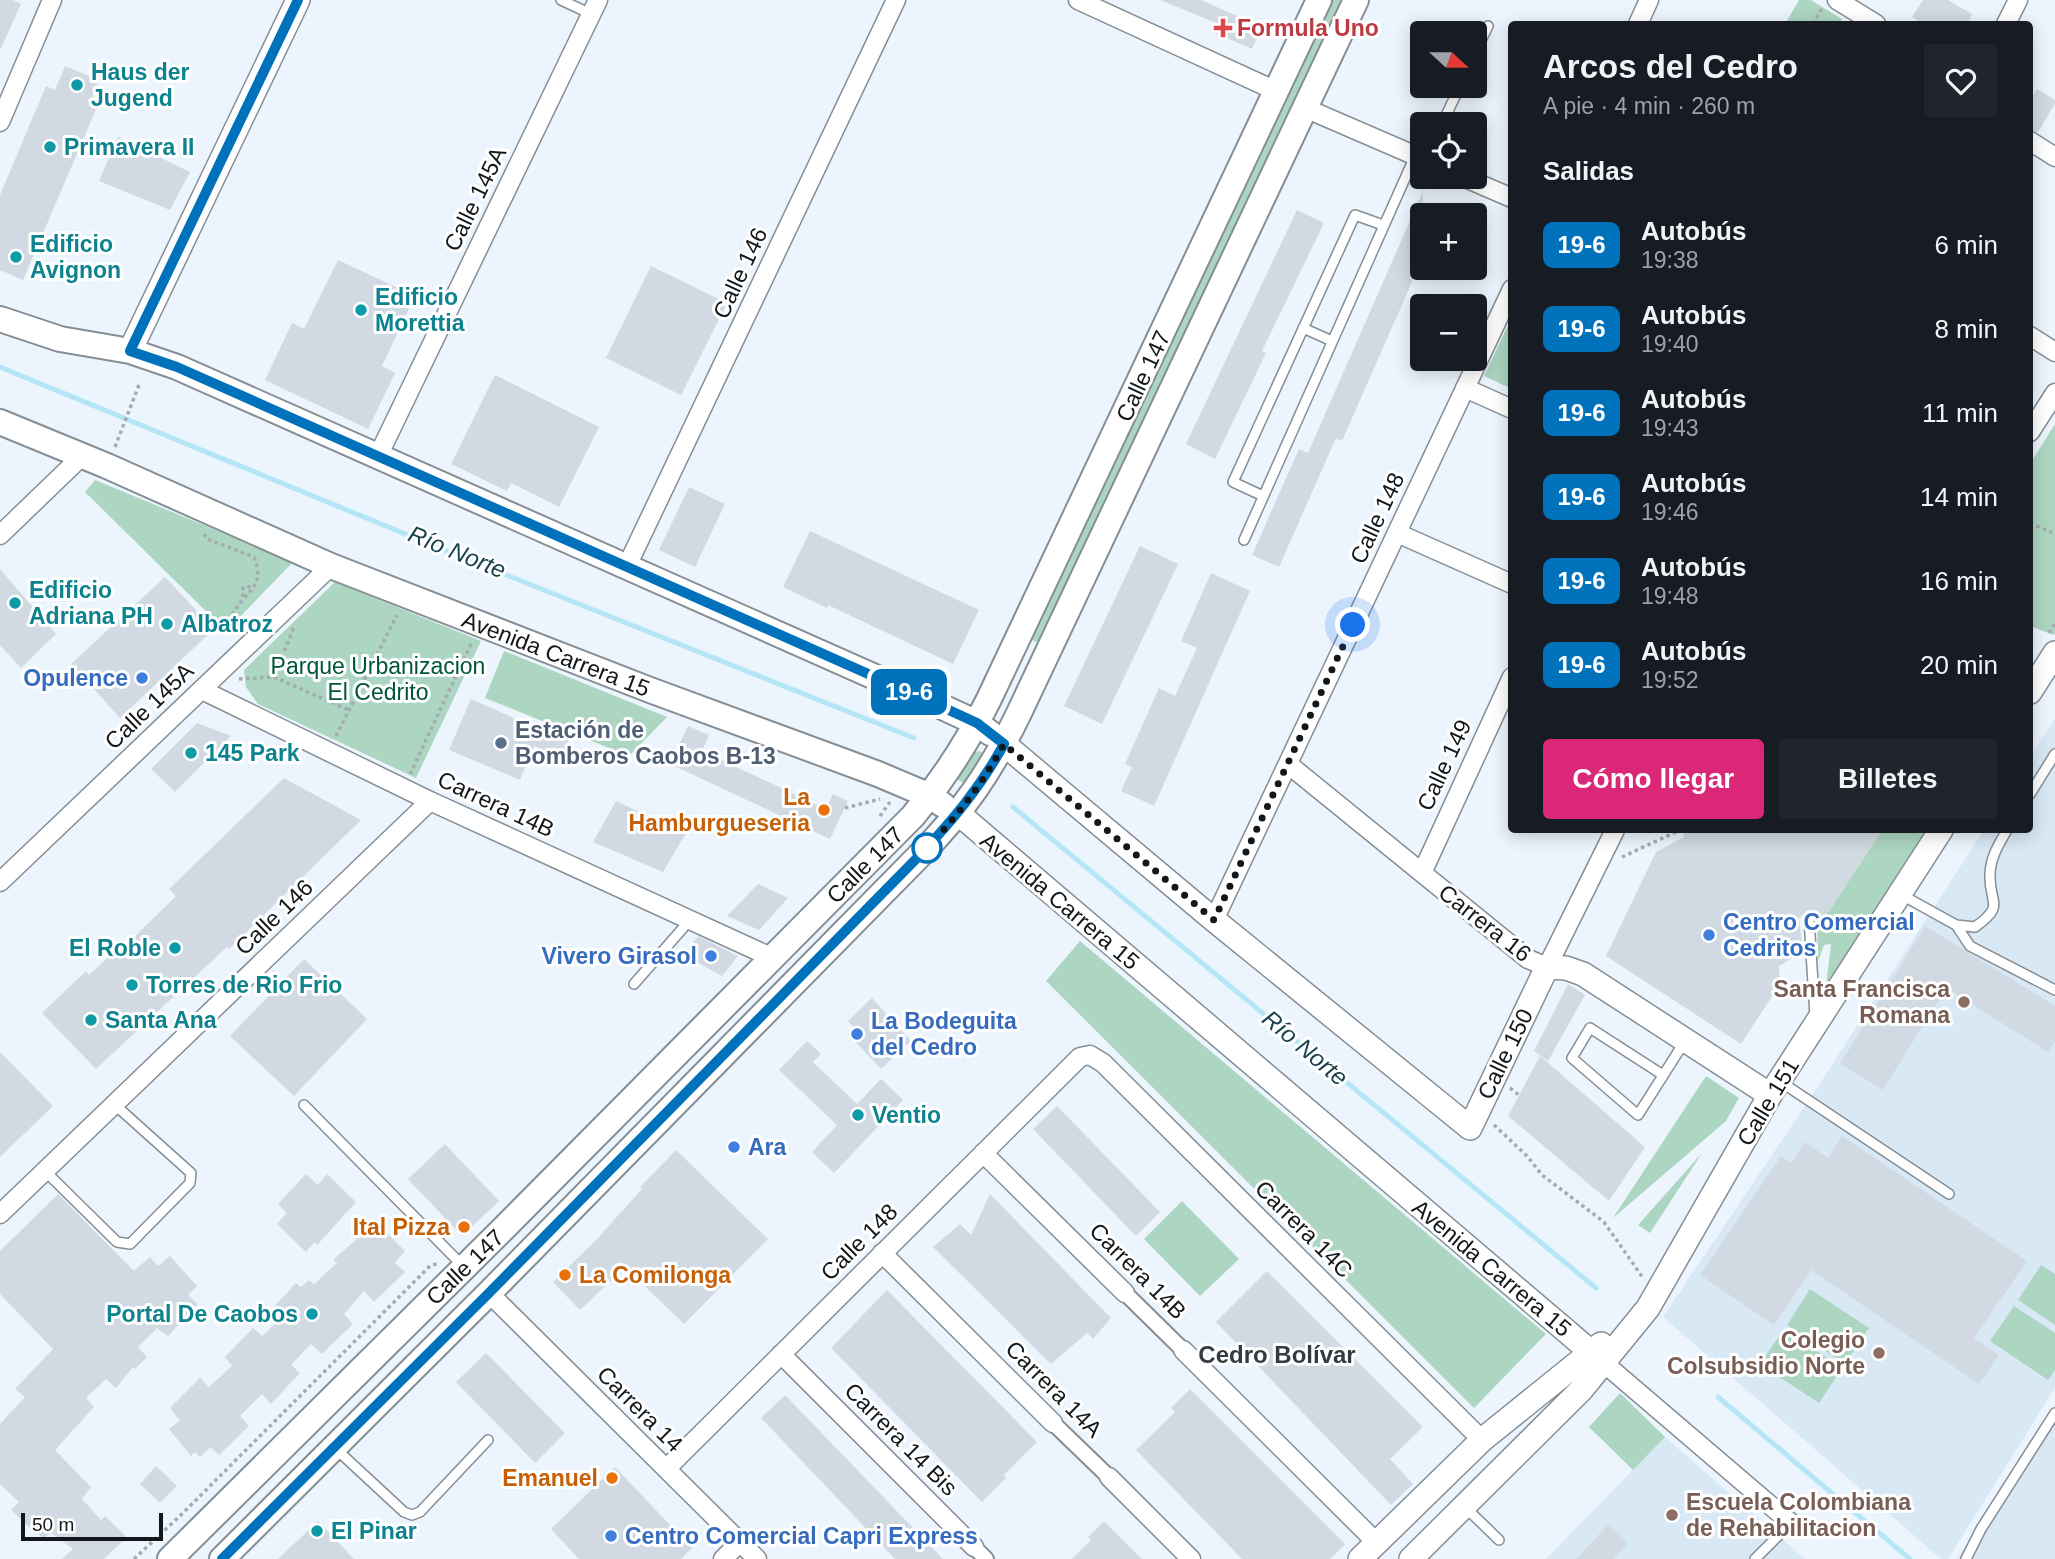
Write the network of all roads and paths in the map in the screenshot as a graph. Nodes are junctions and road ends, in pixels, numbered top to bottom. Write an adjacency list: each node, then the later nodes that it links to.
1 (52, 0): 18 (street)
2 (298, 0): 33 (street)
3 (561, 0): 12 (lane)
4 (896, 0): 52 (street, Calle 146)
5 (1078, 0): 17 (street)
6 (1319, 0): 17 (main road, Calle 147)
7 (1356, 0): 19 (main road, Calle 147)
8 (1649, 0): 13 (street)
9 (1826, 0): 14 (path)
10 (1837, 0): 15 (street)
11 (2018, 0): 16 (street)
12 (595, 7): 43 (street, Calle 145A)
13 (1639, 21)
14 (1815, 21)
15 (1871, 21)
16 (2008, 21)
17 (1276, 91): 67 (main road, Calle 147)
18 (5, 98): 20 (street)
19 (1305, 108): 22 (street); 68 (main road, Calle 147)
20 (0, 122)
21 (2033, 143): 23 (street)
22 (1410, 153)
23 (2055, 157)
24 (1410, 174): 27 (lane)
25 (1487, 187): 26 (street)
26 (1508, 196)
27 (1383, 225): 30 (lane); 32 (lane)
28 (1508, 297): 36 (street, Calle 148)
29 (0, 320): 33 (main road)
30 (1303, 328): 32 (lane); 44 (lane)
31 (2033, 338): 34 (street)
32 (1332, 341): 44 (lane)
33 (130, 351): 43 (main road)
34 (2055, 352)
35 (139, 385): 41 (path)
36 (1465, 388): 38 (street); 47 (street, Calle 148)
37 (2055, 393): 40 (street)
38 (1508, 407)
39 (0, 422): 42 (main road, Avenida Carrera 15)
40 (2033, 427)
41 (114, 448)
42 (82, 456): 45 (main road, Avenida Carrera 15); 49 (street)
43 (378, 456): 52 (main road)
44 (1263, 496): 50 (lane)
45 (190, 503): 51 (main road, Avenida Carrera 15); 54 (path)
46 (2033, 524): 48 (path)
47 (1397, 533): 53 (street); 71 (street, Calle 148)
48 (2055, 534)
49 (0, 535)
50 (1244, 540)
51 (331, 566): 59 (street, Calle 145A); 74 (main road, Avenida Carrera 15)
52 (627, 566): 67 (main road)
53 (1508, 582)
54 (254, 588): 55 (path); 55 (path)
55 (243, 598): 59 (path)
56 (399, 612): 66 (path)
57 (297, 619): 61 (path)
58 (476, 633): 72 (path)
59 (247, 646): 65 (street, Calle 145A)
60 (2055, 653): 64 (street)
61 (274, 677): 62 (path); 66 (path)
62 (238, 679)
63 (1508, 686): 84 (street, Calle 149)
64 (2033, 687)
65 (202, 690): 69 (street, Carrera 14B); 85 (street, Calle 145A)
66 (349, 710): 69 (path)
67 (977, 723): 68 (main road); 74 (main road, Calle 147)
68 (1004, 744): 78 (main road, Calle 147); 89 (street)
69 (328, 751): 72 (street, Carrera 14B)
70 (2055, 754): 73 (lane)
71 (1288, 764): 84 (street, Carrera 16); 89 (street, Calle 148)
72 (404, 788): 76 (street, Carrera 14B)
73 (2033, 789)
74 (930, 796): 78 (main road, Avenida Carrera 15); 91 (main road, Calle 147)
75 (889, 797): 77 (path)
76 (430, 801): 88 (street, Carrera 14B); 100 (street, Calle 146)
77 (845, 808)
78 (959, 814): 110 (main road, Calle 147); 114 (street, Avenida Carrera 15)
79 (1614, 833): 92 (street, Calle 150)
80 (1674, 833): 83 (path)
81 (1939, 833): 86 (street, Calle 151)
82 (2005, 833): 90 (lane)
83 (1619, 859)
84 (1422, 873): 92 (street, Carrera 16)
85 (0, 882)
86 (1900, 894): 90 (lane); 95 (street, Calle 151)
87 (1809, 918): 95 (lane)
88 (690, 920): 91 (street, Carrera 14B); 93 (lane)
89 (1214, 920): 92 (street, Calle 150)
90 (1956, 925): 94 (lane)
91 (773, 958): 108 (main road, Calle 147)
92 (1548, 967): 96 (street, Carrera 16)
93 (634, 984)
94 (2055, 990)
95 (1815, 1025): 99 (street, Calle 151)
96 (1685, 1040): 98 (lane); 99 (street, Carrera 16)
97 (1090, 1055): 103 (street, Calle 148); 118 (street, Carrera 14C)
98 (1662, 1074): 98 (lane)
99 (1775, 1088): 105 (lane); 114 (street, Calle 151)
100 (114, 1104): 104 (street, Calle 146); 104 (lane)
101 (304, 1105): 108 (lane)
102 (1494, 1125): 109 (path)
103 (983, 1153): 107 (street, Calle 148); 111 (street, Carrera 14B)
104 (45, 1171): 106 (street, Calle 146)
105 (1949, 1194)
106 (0, 1214)
107 (882, 1253): 113 (street, Calle 148); 116 (street, Carrera 14A)
108 (464, 1267): 128 (main road, Calle 147)
109 (1643, 1278)
110 (489, 1293): 119 (main road, Calle 147); 120 (street, Carrera 14)
111 (1125, 1293): 112 (street, Carrera 14B)
112 (1183, 1350): 126 (street, Carrera 14B)
113 (781, 1354): 120 (street, Calle 148); 127 (street, Carrera 14 Bis)
114 (1597, 1358): 118 (street, Calle 151); 122 (street, Calle 151); 123 (street, Avenida Carrera 15)
115 (2055, 1413): 136 (lane)
116 (1054, 1423): 121 (street, Carrera 14A)
117 (488, 1440): 119 (lane)
118 (1482, 1440): 126 (street, Calle 151)
119 (334, 1447): 129 (main road, Calle 147)
120 (666, 1469): 125 (street, Carrera 14)
121 (1108, 1477): 132 (street, Carrera 14A)
122 (1464, 1506): 124 (lane); 134 (street, Calle 151)
123 (1791, 1523): 135 (lane)
124 (1499, 1540)
125 (740, 1542): 130 (street); 131 (street, Carrera 14)
126 (1377, 1543): 133 (street, Calle 151)
127 (980, 1553)
128 (170, 1559)
129 (222, 1559)
130 (723, 1559)
131 (757, 1559)
132 (1191, 1559)
133 (1360, 1559)
134 (1411, 1559)
135 (1755, 1559)
136 (1966, 1559)

